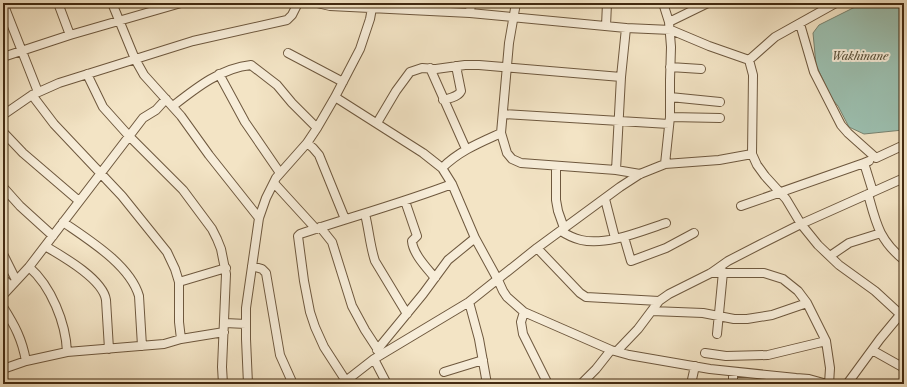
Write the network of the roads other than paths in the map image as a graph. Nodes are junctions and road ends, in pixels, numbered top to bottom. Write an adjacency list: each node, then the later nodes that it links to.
1 (3, 3): 24 (street)
2 (58, 3): 23 (street)
3 (112, 3): 18 (street)
4 (181, 3): 13 (street)
5 (298, 3): 27 (street)
6 (317, 3): 14 (street)
7 (471, 3): 16 (street)
8 (516, 3): 17 (street)
9 (607, 3): 20 (street)
10 (663, 3): 21 (street)
11 (708, 3): 21 (street)
12 (836, 3): 19 (street)
13 (170, 4): 18 (street)
14 (357, 5): 15 (street)
15 (372, 8): 16 (street); 37 (street)
16 (470, 13): 17 (street)
17 (514, 17): 20 (street); 32 (street)
18 (119, 21): 23 (street); 27 (street)
19 (800, 24): 28 (street); 59 (street)
20 (606, 26): 22 (street)
21 (670, 26): 22 (street); 28 (street); 30 (street)
22 (626, 28): 36 (street)
23 (70, 35): 24 (street)
24 (22, 52): 26 (street); 38 (street)
25 (288, 53): 37 (street)
26 (3, 57)
27 (135, 59): 34 (street); 41 (street)
28 (749, 60): 58 (street)
29 (456, 66): 31 (street); 32 (street); 42 (street)
30 (670, 67): 33 (street); 40 (street)
31 (430, 68): 42 (street); 50 (street)
32 (507, 68): 36 (street); 45 (street)
33 (701, 69)
34 (87, 74): 38 (street); 54 (street)
35 (219, 74): 44 (street); 51 (street); 66 (street)
36 (621, 77): 48 (street)
37 (343, 82): 39 (street)
38 (35, 94): 46 (street); 65 (street)
39 (335, 97): 50 (street); 51 (street)
40 (670, 97): 43 (street); 49 (street)
41 (166, 99): 44 (street); 54 (street)
42 (444, 100): 57 (street)
43 (720, 102)
44 (173, 106): 79 (street)
45 (503, 114): 48 (street); 53 (street)
46 (3, 115)
47 (720, 118): 49 (street)
48 (619, 120): 49 (street); 64 (street)
49 (670, 120): 61 (street)
50 (377, 123): 63 (street)
51 (317, 128): 55 (street)
52 (3, 132): 76 (street)
53 (501, 133): 57 (street); 62 (street)
54 (129, 136): 65 (street); 99 (street)
55 (307, 143): 66 (street); 80 (street)
56 (904, 145): 59 (street)
57 (466, 149): 63 (street)
58 (752, 154): 61 (street); 72 (street)
59 (876, 158): 60 (street)
60 (864, 163): 72 (street); 73 (street)
61 (666, 164): 67 (street)
62 (556, 166): 64 (street); 85 (street)
63 (442, 168): 70 (street)
64 (616, 170): 67 (street)
65 (101, 173): 76 (street); 105 (street)
66 (280, 173): 69 (street)
67 (640, 174): 74 (street)
68 (904, 178): 73 (street)
69 (274, 183): 79 (street); 84 (street)
70 (452, 184): 75 (street); 90 (street)
71 (3, 187): 88 (street)
72 (781, 193): 77 (street); 83 (street)
73 (870, 193): 83 (street); 87 (street)
74 (605, 199): 85 (street); 91 (street)
75 (405, 201): 78 (street); 102 (street)
76 (79, 202): 81 (street)
77 (741, 206)
78 (365, 214): 80 (street); 115 (street)
79 (259, 218): 97 (street)
80 (345, 219): 84 (street)
81 (63, 222): 88 (street); 123 (street)
82 (666, 223): 89 (street)
83 (802, 224): 95 (street); 100 (street)
84 (318, 228): 129 (street); 137 (street)
85 (563, 230): 91 (street); 93 (street)
86 (694, 233): 89 (street)
87 (881, 233): 95 (street); 96 (street)
88 (53, 236): 92 (street)
89 (624, 237): 91 (street)
90 (475, 238): 102 (street); 104 (street)
91 (614, 238)
92 (45, 246): 98 (street); 124 (street)
93 (537, 248): 104 (street); 108 (street)
94 (3, 254): 106 (street)
95 (830, 256): 114 (street)
96 (904, 260)
97 (252, 266): 118 (street); 141 (street)
98 (29, 267): 106 (street); 127 (street)
99 (226, 268): 105 (street); 117 (street)
100 (711, 272): 101 (street); 108 (street)
101 (723, 272): 110 (street); 116 (street)
102 (435, 278): 115 (street)
103 (3, 279): 106 (street)
104 (498, 280): 109 (street); 113 (street)
105 (179, 282): 121 (street)
106 (13, 283): 107 (street)
107 (3, 295)
108 (659, 301): 112 (street)
109 (469, 302): 129 (street); 130 (street)
110 (807, 303): 116 (street); 122 (street)
111 (3, 307): 131 (street)
112 (652, 311): 116 (street); 125 (street)
113 (524, 312): 125 (street); 144 (street)
114 (902, 312): 126 (street)
115 (407, 314): 129 (street)
116 (719, 315): 120 (street)
117 (225, 323): 118 (street); 119 (street)
118 (246, 324): 140 (street)
119 (224, 332): 121 (street); 139 (street)
120 (717, 334)
121 (181, 339): 123 (street)
122 (826, 341): 128 (street); 148 (street)
123 (142, 346): 124 (street)
124 (109, 349): 127 (street)
125 (614, 350): 132 (street); 145 (street)
126 (872, 350): 133 (street); 149 (street)
127 (67, 352): 131 (street)
128 (705, 353)
129 (377, 354): 137 (street); 142 (street)
130 (483, 360): 135 (street); 143 (street)
131 (26, 361): 134 (street)
132 (695, 366): 136 (street); 146 (street)
133 (904, 368)
134 (3, 369)
135 (444, 372)
136 (734, 372): 138 (street); 147 (street)
137 (344, 382)
138 (809, 382): 148 (street)
139 (223, 384)
140 (248, 384)
141 (293, 384)
142 (386, 384)
143 (487, 384)
144 (548, 384)
145 (581, 384)
146 (691, 384)
147 (733, 384)
148 (828, 384)
149 (847, 384)

